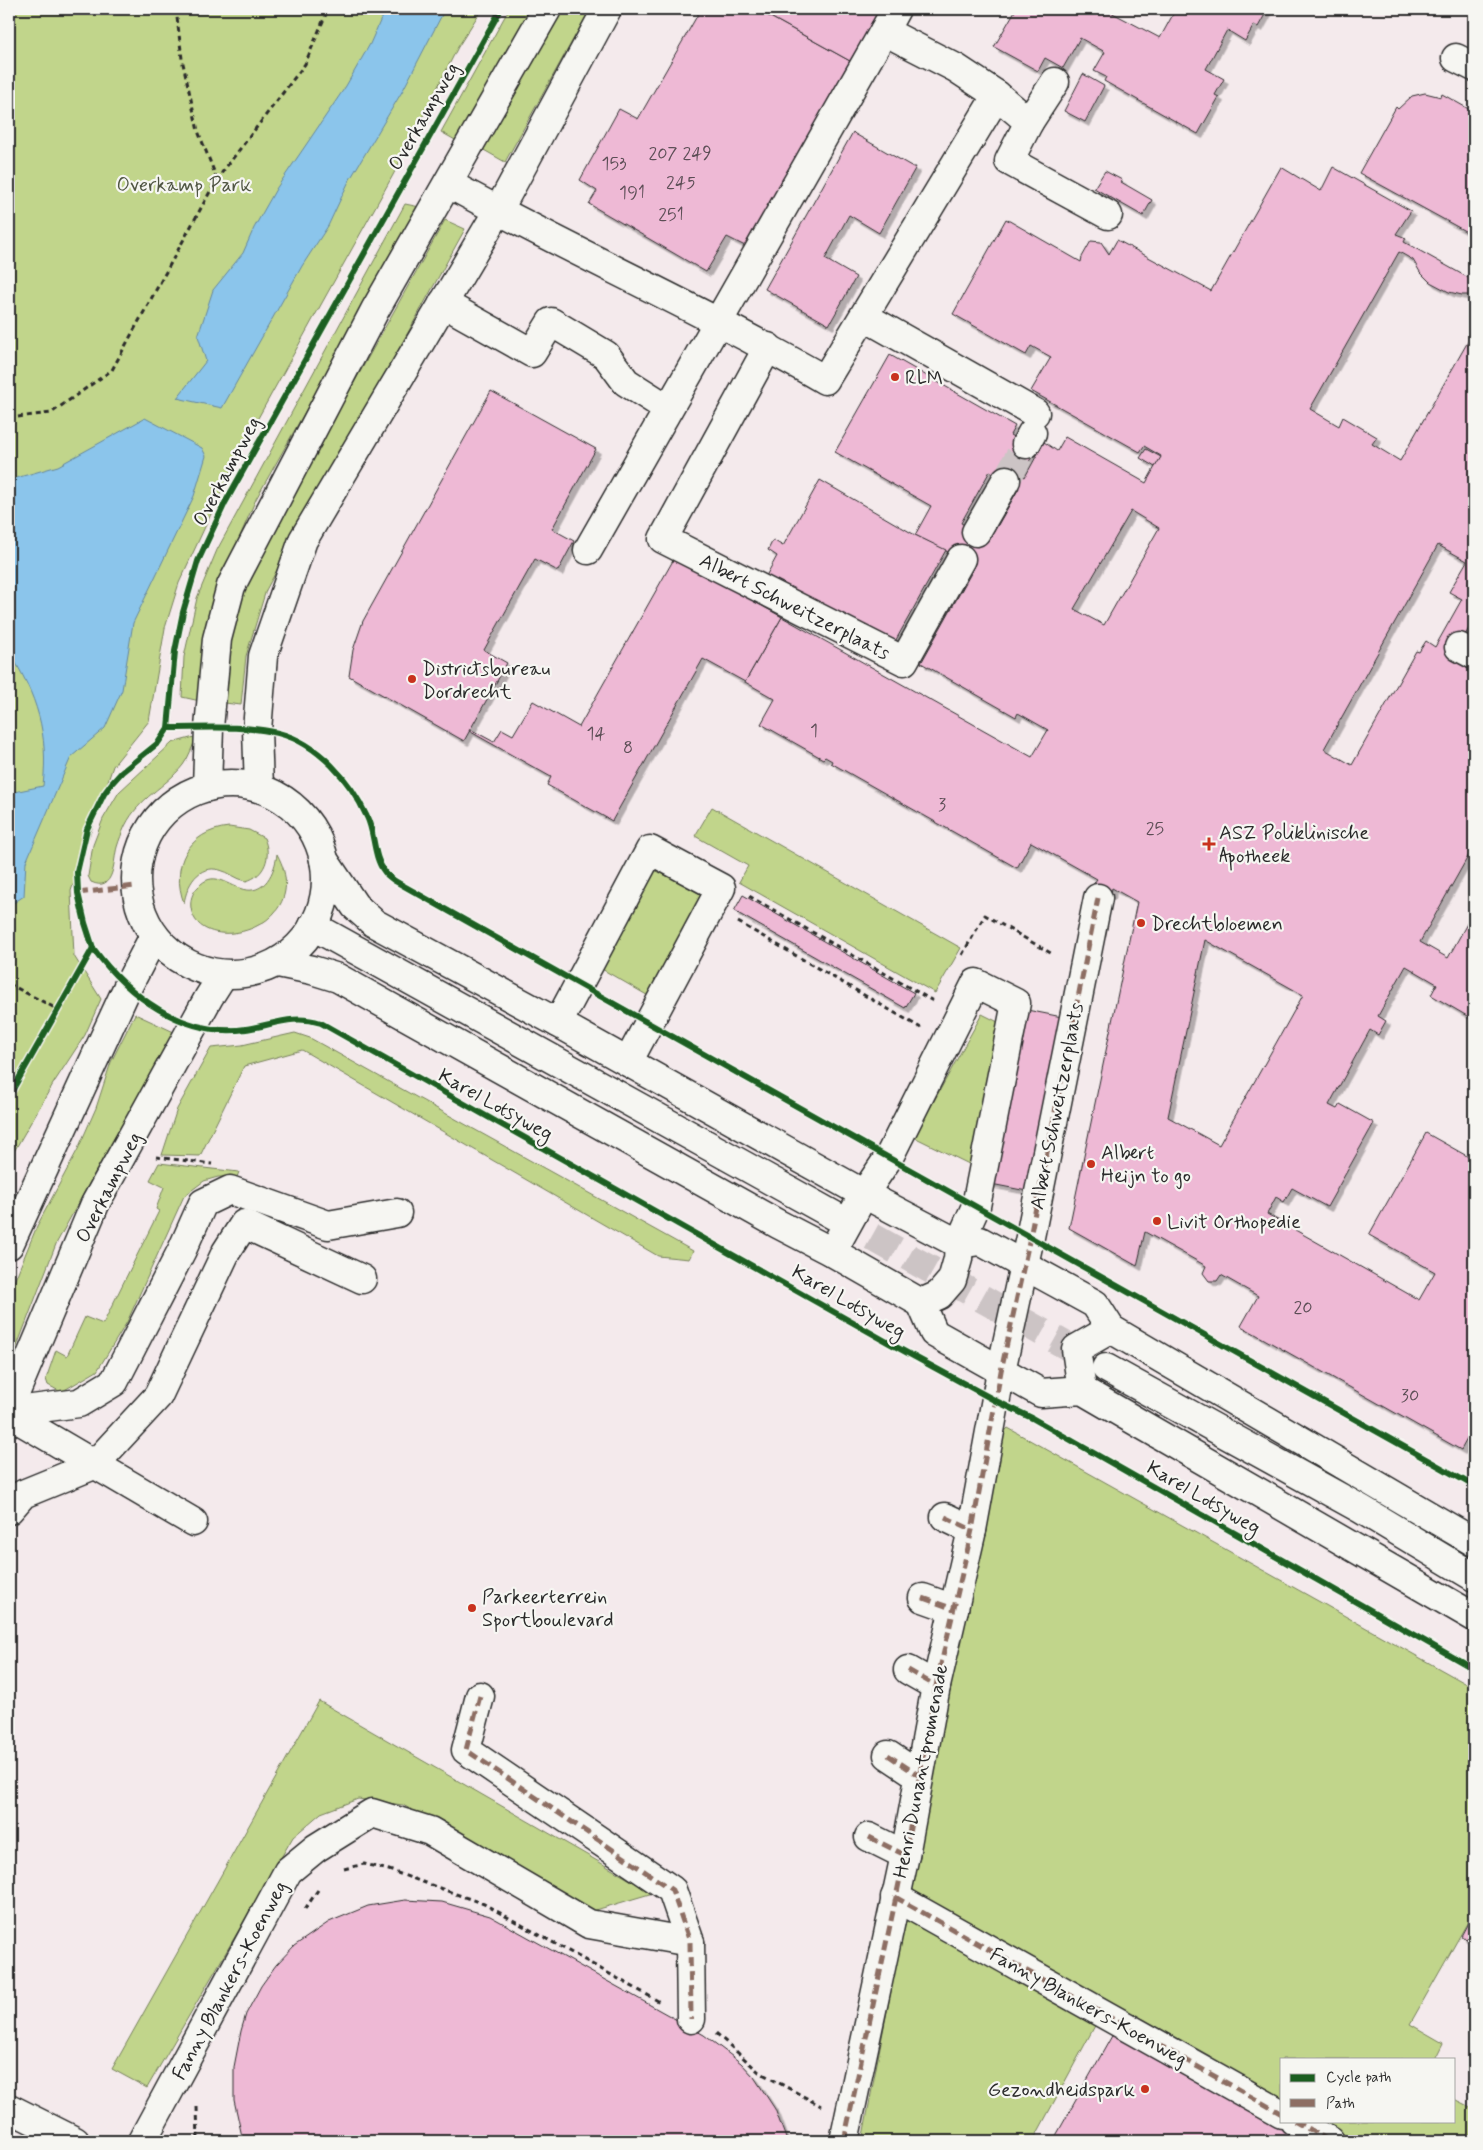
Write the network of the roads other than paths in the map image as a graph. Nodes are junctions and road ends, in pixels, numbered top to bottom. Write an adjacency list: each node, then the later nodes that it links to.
1 (547, 9): 7 (street)
2 (607, 9): 8 (street)
3 (890, 20): 5 (street); 12 (street)
4 (1055, 82): 6 (street)
5 (997, 95): 6 (street); 11 (street)
6 (1029, 122): 9 (street)
7 (449, 184): 8 (street); 20 (street)
8 (498, 211): 10 (street); 12 (street)
9 (1108, 215)
10 (443, 303): 14 (street); 21 (street)
11 (865, 317): 13 (street); 15 (street)
12 (718, 322): 13 (street); 14 (street)
13 (768, 347): 19 (street, Albert Schweitzerplaats)
14 (667, 408): 18 (street)
15 (1031, 430)
16 (1006, 480): 17 (street)
17 (976, 532)
18 (588, 550)
19 (962, 559)
20 (207, 786): 21 (street); 25 (street)
21 (259, 788): 22 (street)
22 (324, 860): 24 (street); 28 (street)
23 (1098, 898): 36 (street, Albert Schweitzerplaats)
24 (314, 926): 26 (street); 32 (street)
25 (154, 936): 27 (street); 33 (street)
26 (278, 962): 27 (street); 35 (street, Karel Lotsyweg)
27 (223, 974): 44 (street, Overkampweg)
28 (558, 1023): 29 (street); 29 (street)
29 (628, 1062): 30 (street)
30 (864, 1194): 34 (street); 34 (street, Karel Lotsyweg); 35 (street, Karel Lotsyweg)
31 (397, 1213): 45 (street)
32 (834, 1216)
33 (9, 1244)
34 (959, 1244): 36 (street); 38 (street)
35 (832, 1252): 38 (street, Karel Lotsyweg)
36 (1023, 1265): 39 (street); 41 (street, Albert Schweitzerplaats)
37 (362, 1280): 46 (street)
38 (921, 1304): 41 (street, Karel Lotsyweg)
39 (1111, 1330): 42 (street); 51 (street)
40 (1106, 1368): 52 (street)
41 (1001, 1371): 42 (street, Karel Lotsyweg); 43 (street, Albert Schweitzerplaats)
42 (1082, 1390): 55 (street, Karel Lotsyweg)
43 (996, 1402): 50 (street, Henri Dunantpromenade)
44 (9, 1408)
45 (9, 1413): 46 (street)
46 (94, 1465): 47 (street); 49 (street)
47 (9, 1510)
48 (945, 1517): 50 (street)
49 (193, 1522)
50 (972, 1530): 54 (street, Henri Dunantpromenade)
51 (1474, 1542)
52 (1474, 1577)
53 (923, 1598): 54 (street)
54 (954, 1609): 57 (street, Henri Dunantpromenade)
55 (1474, 1617)
56 (908, 1670): 57 (street)
57 (936, 1686): 60 (street, Henri Dunantpromenade)
58 (480, 1696): 64 (street)
59 (888, 1755): 60 (street)
60 (918, 1775): 62 (street, Henri Dunantpromenade)
61 (869, 1837): 62 (street)
62 (905, 1855): 63 (street, Henri Dunantpromenade)
63 (895, 1897): 67 (street, Fanny Blankers-Koenweg); 69 (street, Henri Dunantpromenade)
64 (690, 1942): 65 (street); 71 (street, Fanny Blankers-Koenweg)
65 (691, 2019)
66 (9, 2108): 70 (street)
67 (1280, 2113)
68 (1296, 2122): 72 (street)
69 (846, 2132)
70 (75, 2141)
71 (142, 2141)
72 (1330, 2141)

